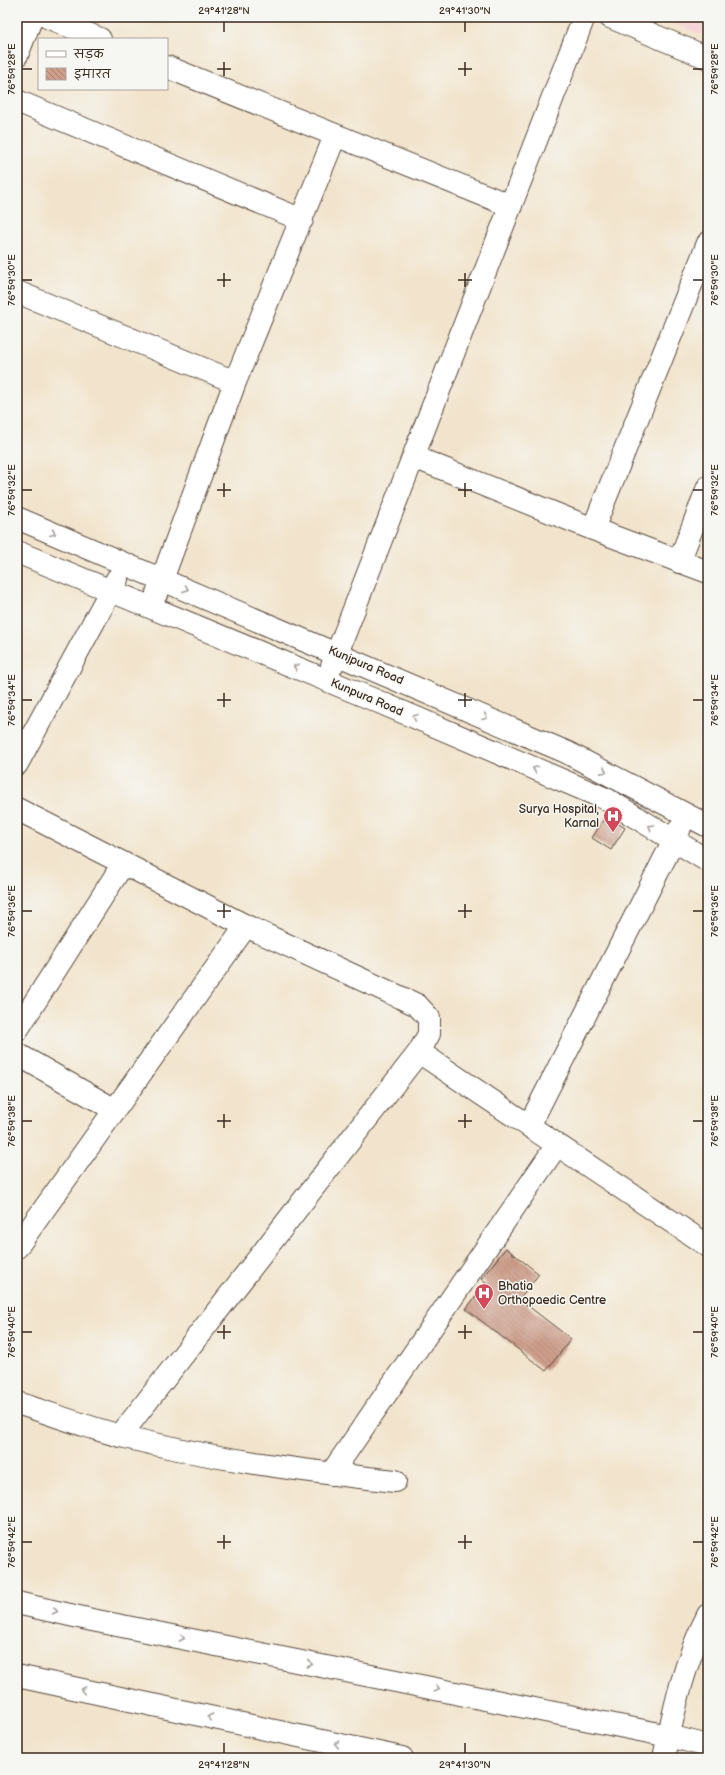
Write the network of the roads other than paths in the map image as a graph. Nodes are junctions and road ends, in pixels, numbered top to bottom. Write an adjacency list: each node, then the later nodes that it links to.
1 (32, 17): 6 (street)
2 (47, 17): 5 (street)
3 (584, 17): 11 (street)
4 (610, 17): 7 (street)
5 (98, 38)
6 (17, 55)
7 (708, 58)
8 (168, 66): 10 (street)
9 (17, 101): 12 (street)
10 (335, 136): 11 (street); 12 (street)
11 (511, 206): 17 (street)
12 (302, 220): 16 (street)
13 (708, 243): 14 (street)
14 (700, 289): 20 (street)
15 (17, 292): 16 (street)
16 (235, 382): 25 (street)
17 (414, 457): 20 (street); 28 (street)
18 (708, 487): 22 (street)
19 (17, 518): 23 (street, Kunjpura Road, one-way to 23)
20 (593, 529): 22 (street)
21 (17, 552): 26 (street, Kunpura Road)
22 (679, 562): 24 (street)
23 (126, 564): 25 (street, Kunjpura Road); 26 (street)
24 (708, 572)
25 (161, 578): 27 (street); 28 (street, Kunjpura Road, one-way to 28)
26 (111, 591): 27 (street, Kunpura Road); 30 (street)
27 (152, 608): 29 (street, Kunpura Road, one-way to 27)
28 (337, 653): 29 (street); 32 (street, Kunjpura Road, one-way to 32)
29 (326, 680): 34 (street, Kunpura Road, one-way to 29)
30 (17, 764)
31 (17, 809): 36 (street)
32 (687, 815): 33 (street, Kunjpura Road); 34 (street)
33 (708, 826)
34 (674, 841): 35 (street, Kunpura Road); 42 (street)
35 (708, 861)
36 (124, 864): 37 (street); 38 (street)
37 (246, 926): 39 (street); 41 (street)
38 (17, 1030)
39 (419, 1052): 42 (street); 47 (street)
40 (17, 1054): 41 (street)
41 (115, 1110): 45 (street)
42 (529, 1126): 43 (street)
43 (557, 1145): 44 (street); 48 (street)
44 (708, 1246)
45 (17, 1247)
46 (17, 1403): 47 (street)
47 (120, 1436): 48 (street)
48 (331, 1474): 49 (street)
49 (394, 1481)
50 (17, 1603): 54 (street, one-way to 54)
51 (708, 1615): 52 (street)
52 (703, 1637): 54 (street)
53 (17, 1676): 56 (street, one-way to 53)
54 (669, 1736): 55 (street); 57 (street)
55 (708, 1746)
56 (402, 1758)
57 (664, 1758)

